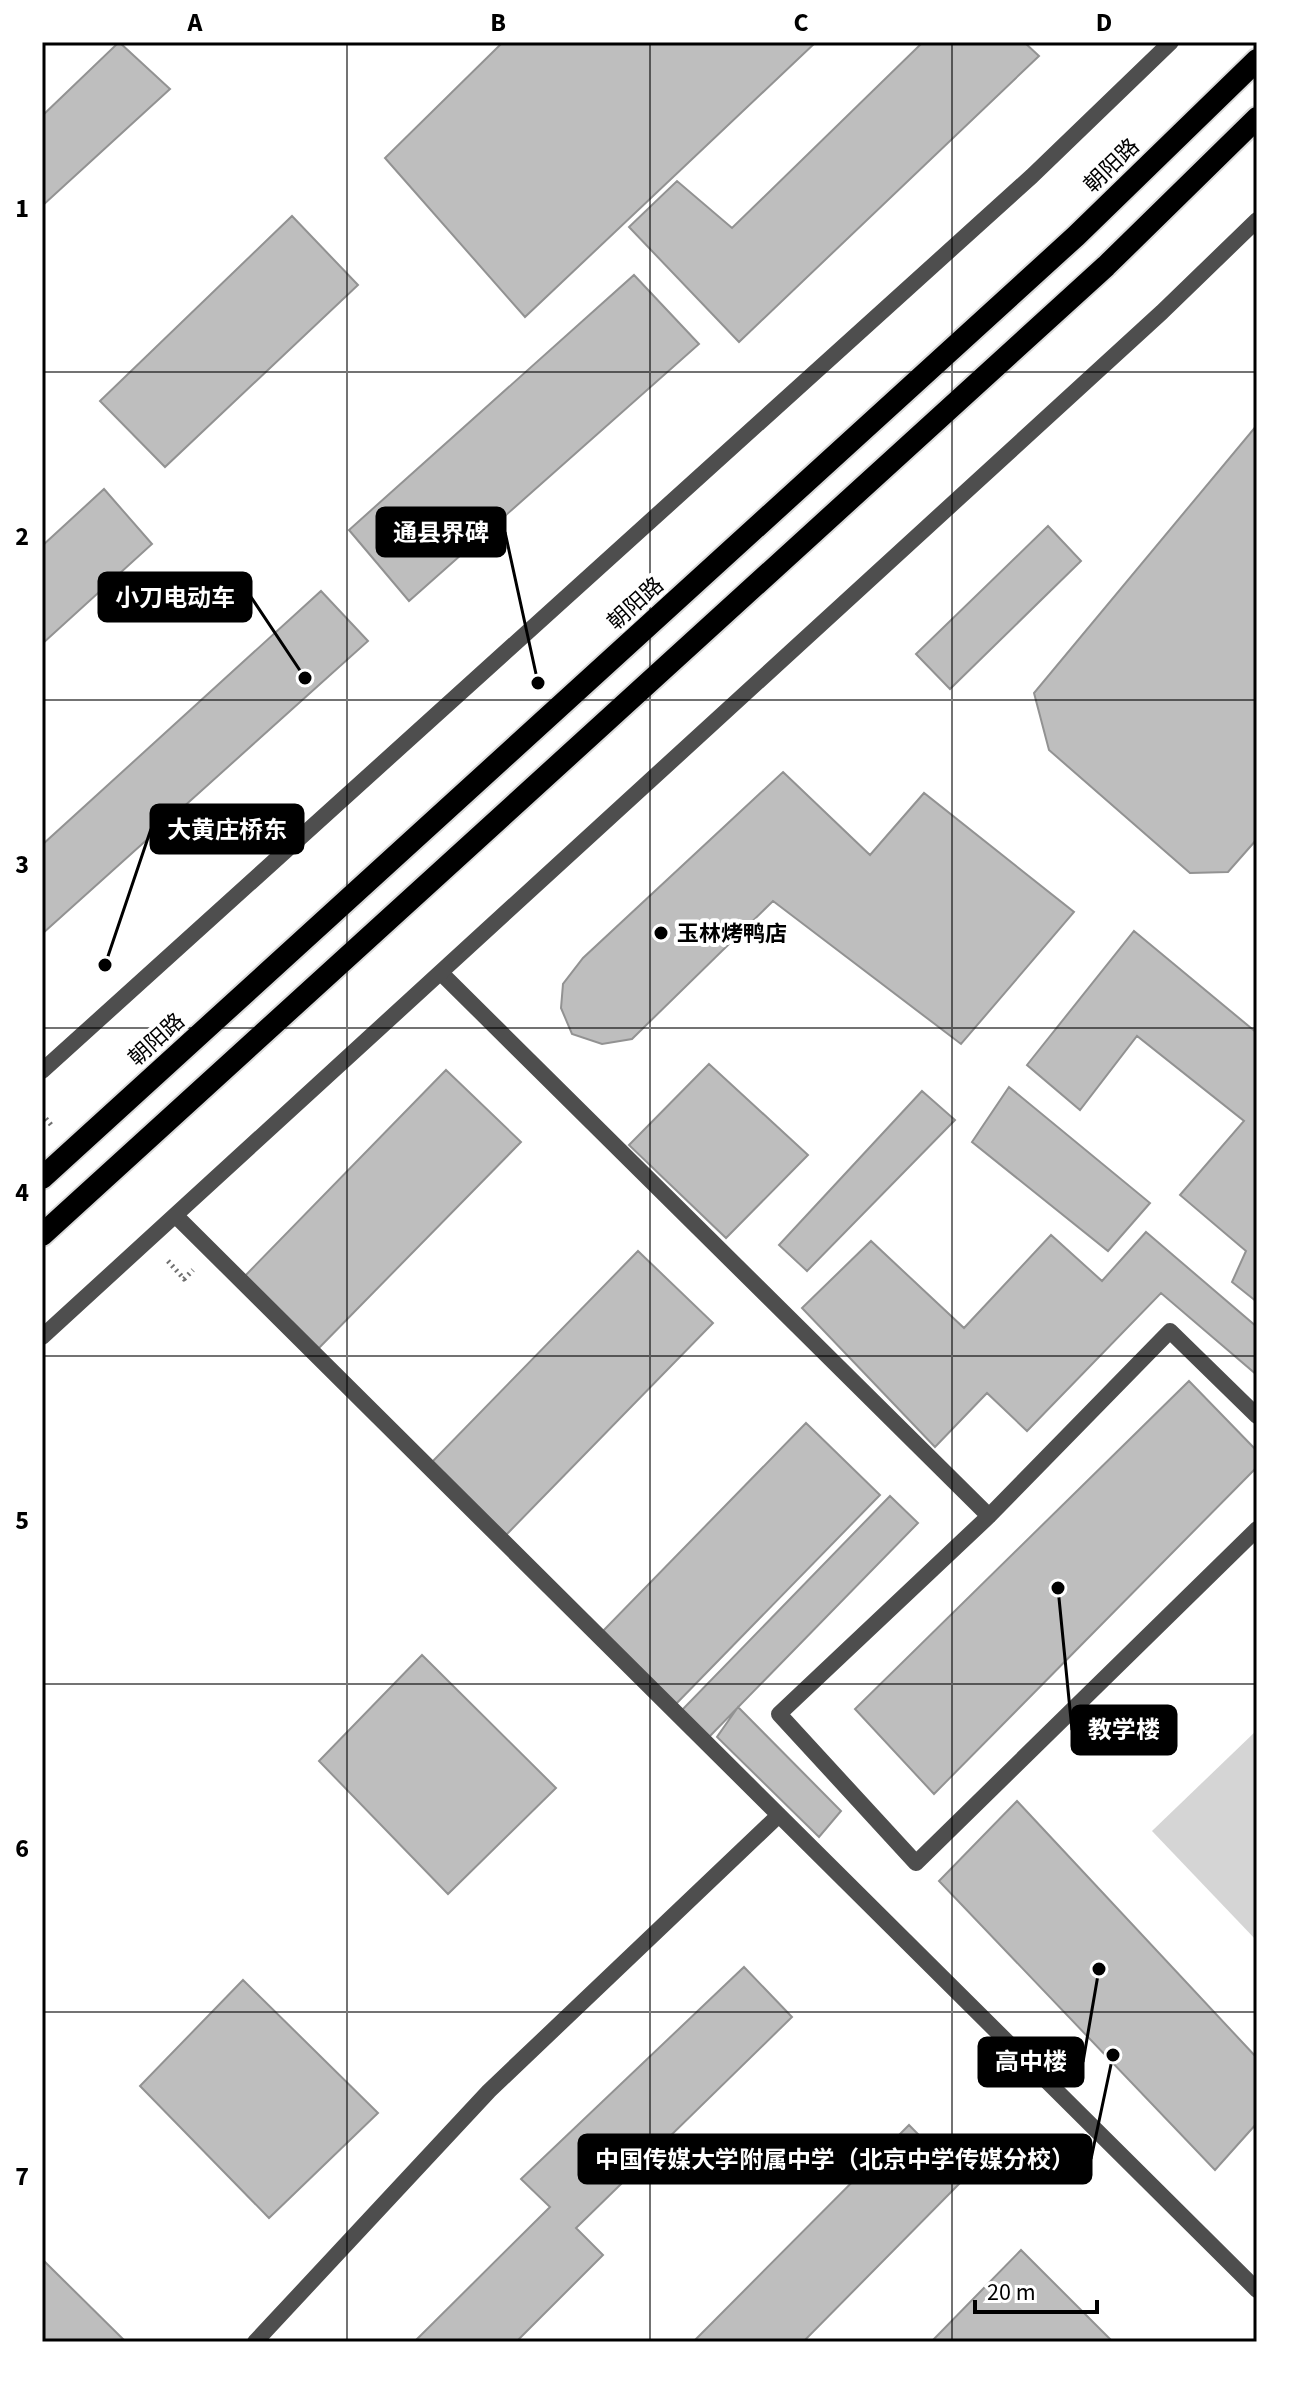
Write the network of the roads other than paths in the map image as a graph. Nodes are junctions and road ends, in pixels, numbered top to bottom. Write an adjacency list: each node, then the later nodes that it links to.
1 (1171, 42): 6 (street)
2 (1257, 60): 7 (highway, 朝阳路)
3 (1257, 118): 9 (highway)
4 (1257, 220): 5 (street)
5 (441, 973): 8 (street); 12 (street)
6 (42, 1071)
7 (42, 1178)
8 (176, 1216): 10 (street); 14 (street)
9 (42, 1235)
10 (42, 1337)
11 (1257, 1416): 12 (street)
12 (989, 1516): 13 (street)
13 (1257, 1529)
14 (779, 1815): 15 (street); 16 (street)
15 (1257, 2290)
16 (255, 2342)

